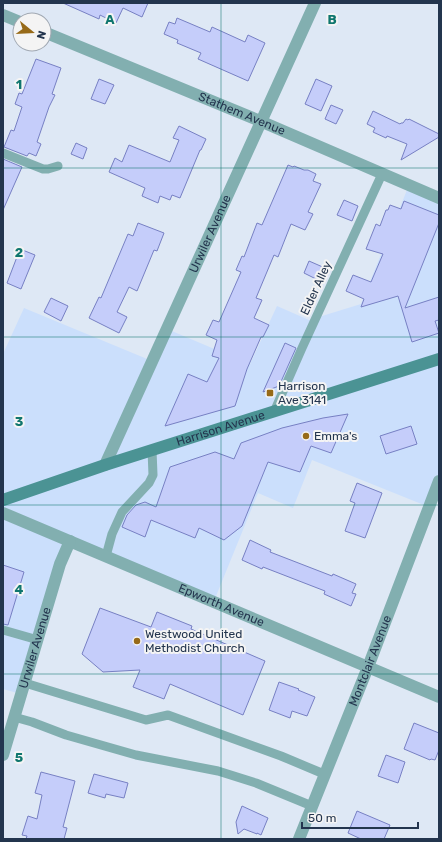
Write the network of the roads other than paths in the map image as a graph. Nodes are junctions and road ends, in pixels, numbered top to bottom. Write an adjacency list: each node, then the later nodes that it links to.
1 (314, 3): 3 (street, Urwiler Avenue)
2 (52, 35): 3 (street, Stathem Avenue)
3 (260, 121): 6 (street, Stathem Avenue); 11 (street, Urwiler Avenue)
4 (3, 153): 5 (lane)
5 (58, 166)
6 (382, 174): 7 (street, Stathem Avenue); 9 (lane, Elder Alley)
7 (439, 198)
8 (439, 359): 9 (main road, Harrison Avenue)
9 (274, 412): 10 (main road, Harrison Avenue)
10 (152, 450): 11 (main road, Harrison Avenue); 16 (lane)
11 (105, 465): 13 (main road, Harrison Avenue)
12 (439, 482): 19 (street, Montclair Avenue)
13 (3, 500)
14 (3, 513): 15 (street, Epworth Avenue)
15 (70, 542): 16 (street, Epworth Avenue); 18 (street, Urwiler Avenue)
16 (106, 556): 19 (street, Epworth Avenue)
17 (3, 630): 18 (lane)
18 (38, 640): 20 (street, Urwiler Avenue)
19 (368, 666): 21 (street, Epworth Avenue); 24 (street, Montclair Avenue)
20 (24, 683): 22 (street, Urwiler Avenue); 24 (lane)
21 (439, 697)
22 (14, 717): 23 (street, Urwiler Avenue); 25 (lane)
23 (3, 755)
24 (324, 774): 25 (street, Montclair Avenue)
25 (312, 806): 26 (street, Montclair Avenue)
26 (298, 839)

